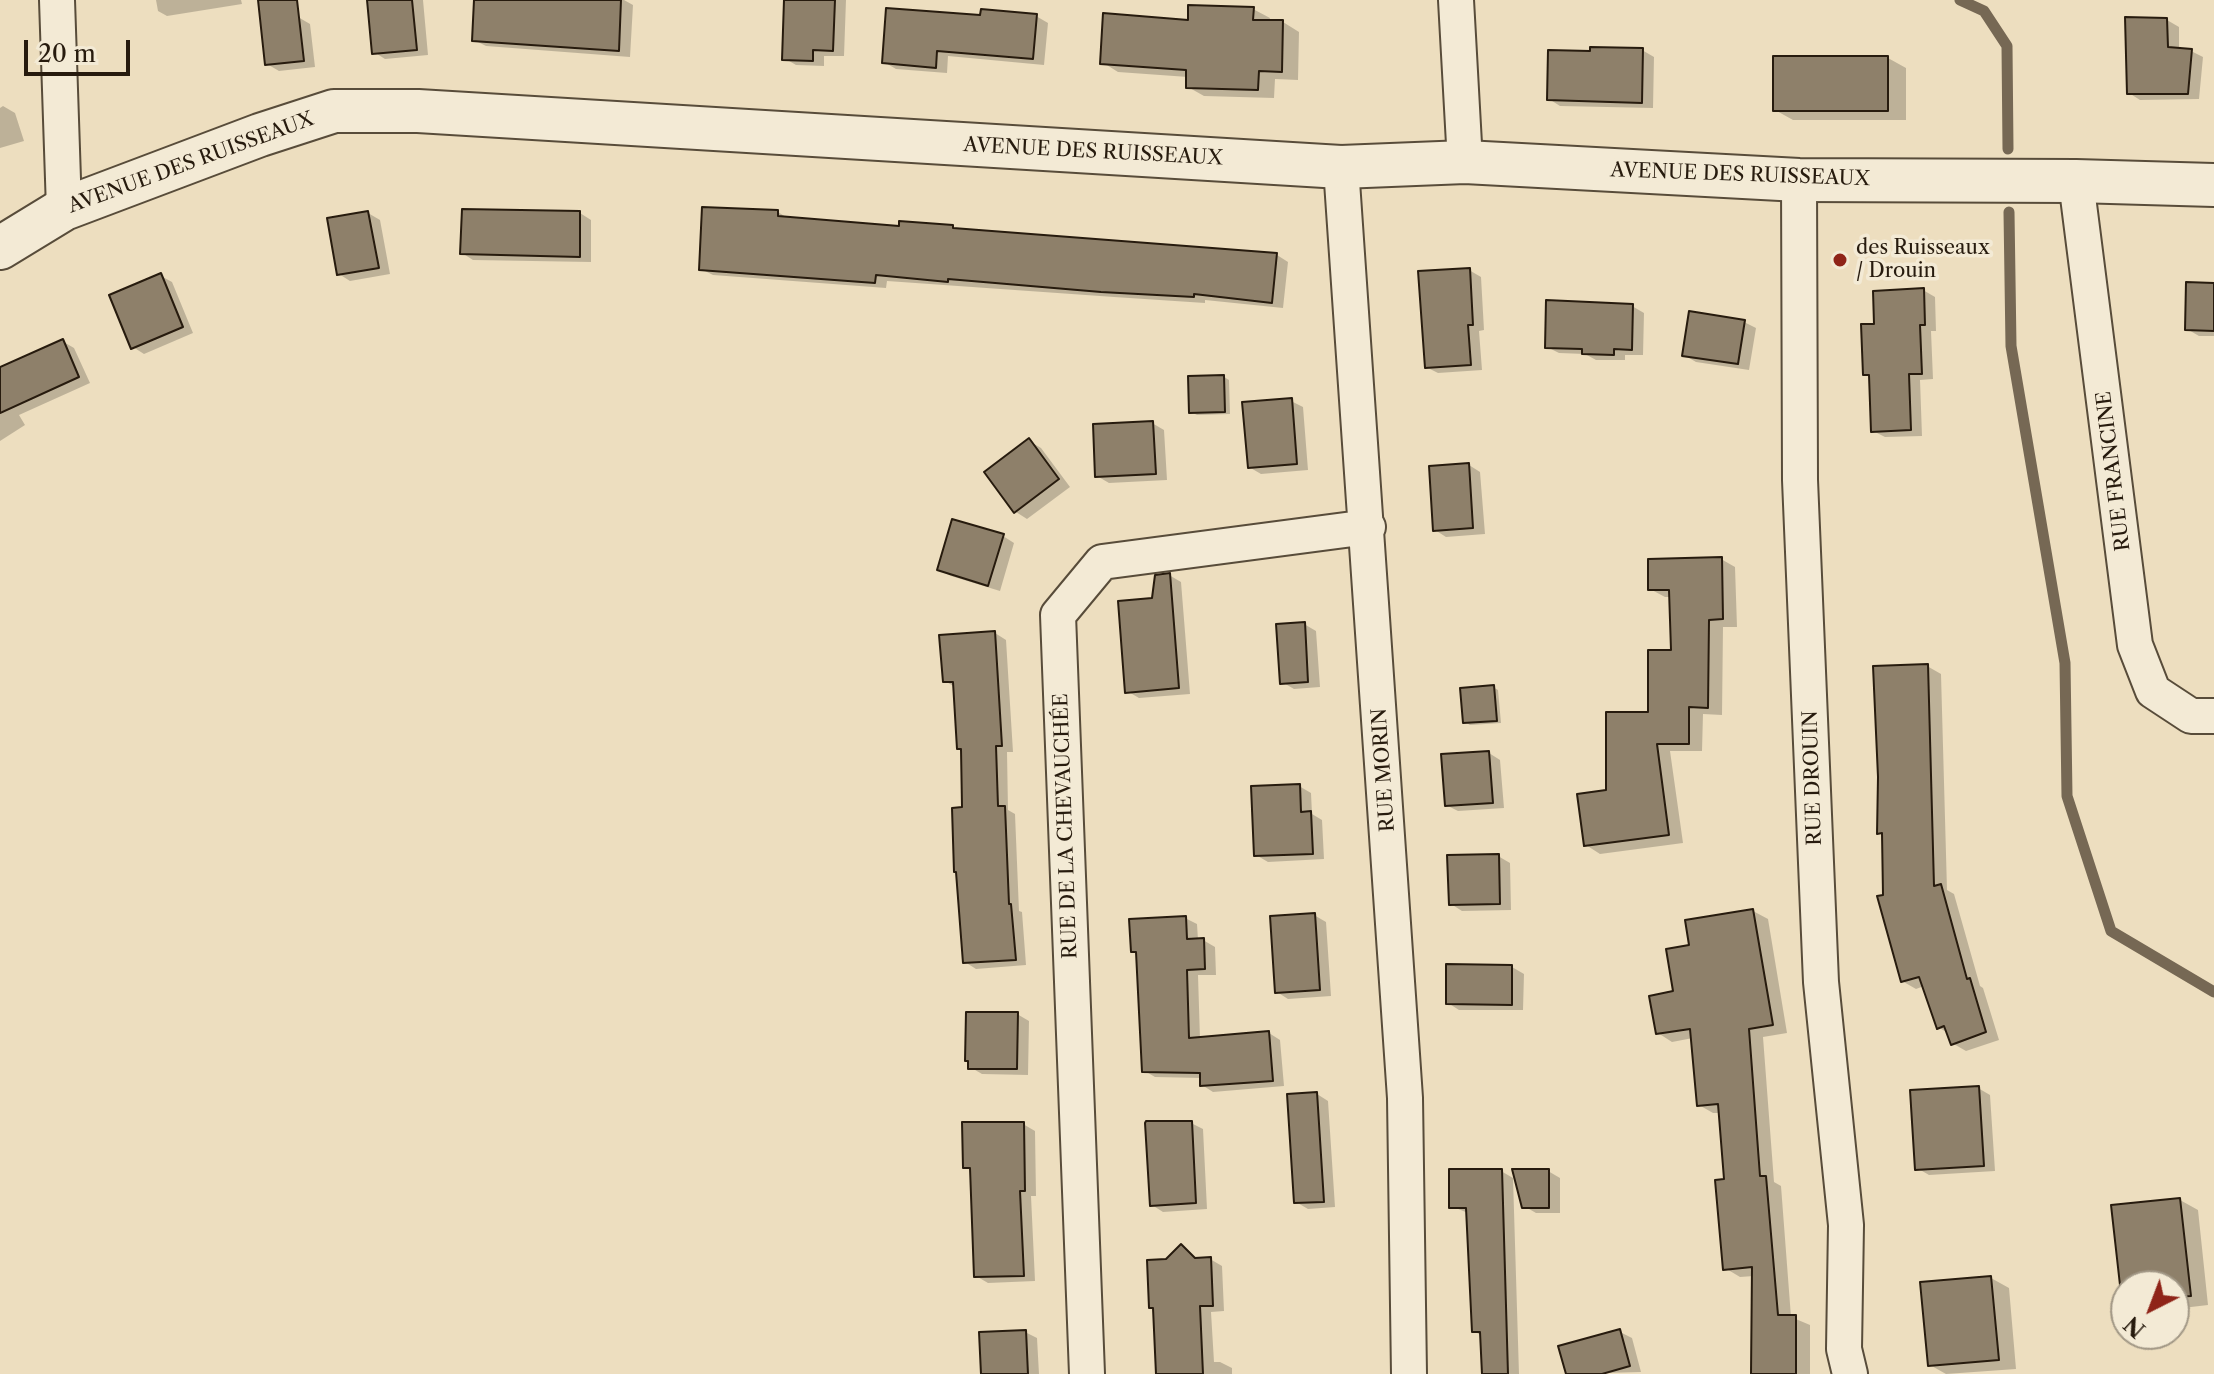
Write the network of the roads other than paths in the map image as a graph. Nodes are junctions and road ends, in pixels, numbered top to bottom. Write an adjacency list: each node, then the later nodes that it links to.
1 (57, 0): 8 (street)
2 (1456, 0): 3 (street)
3 (1465, 162): 4 (street, AVENUE DES RUISSEAUX); 5 (street, AVENUE DES RUISSEAUX)
4 (1341, 167): 8 (street, AVENUE DES RUISSEAUX); 10 (street, RUE MORIN)
5 (1799, 180): 6 (street, AVENUE DES RUISSEAUX); 14 (street, RUE DROUIN)
6 (2076, 181): 7 (street, AVENUE DES RUISSEAUX); 11 (street, RUE FRANCINE)
7 (2214, 185)
8 (64, 209): 9 (street, AVENUE DES RUISSEAUX)
9 (0, 248)
10 (1368, 527): 12 (street, RUE DE LA CHEVAUCHÉE); 13 (street, RUE MORIN)
11 (2214, 716)
12 (1087, 1374)
13 (1409, 1374)
14 (1850, 1374)

